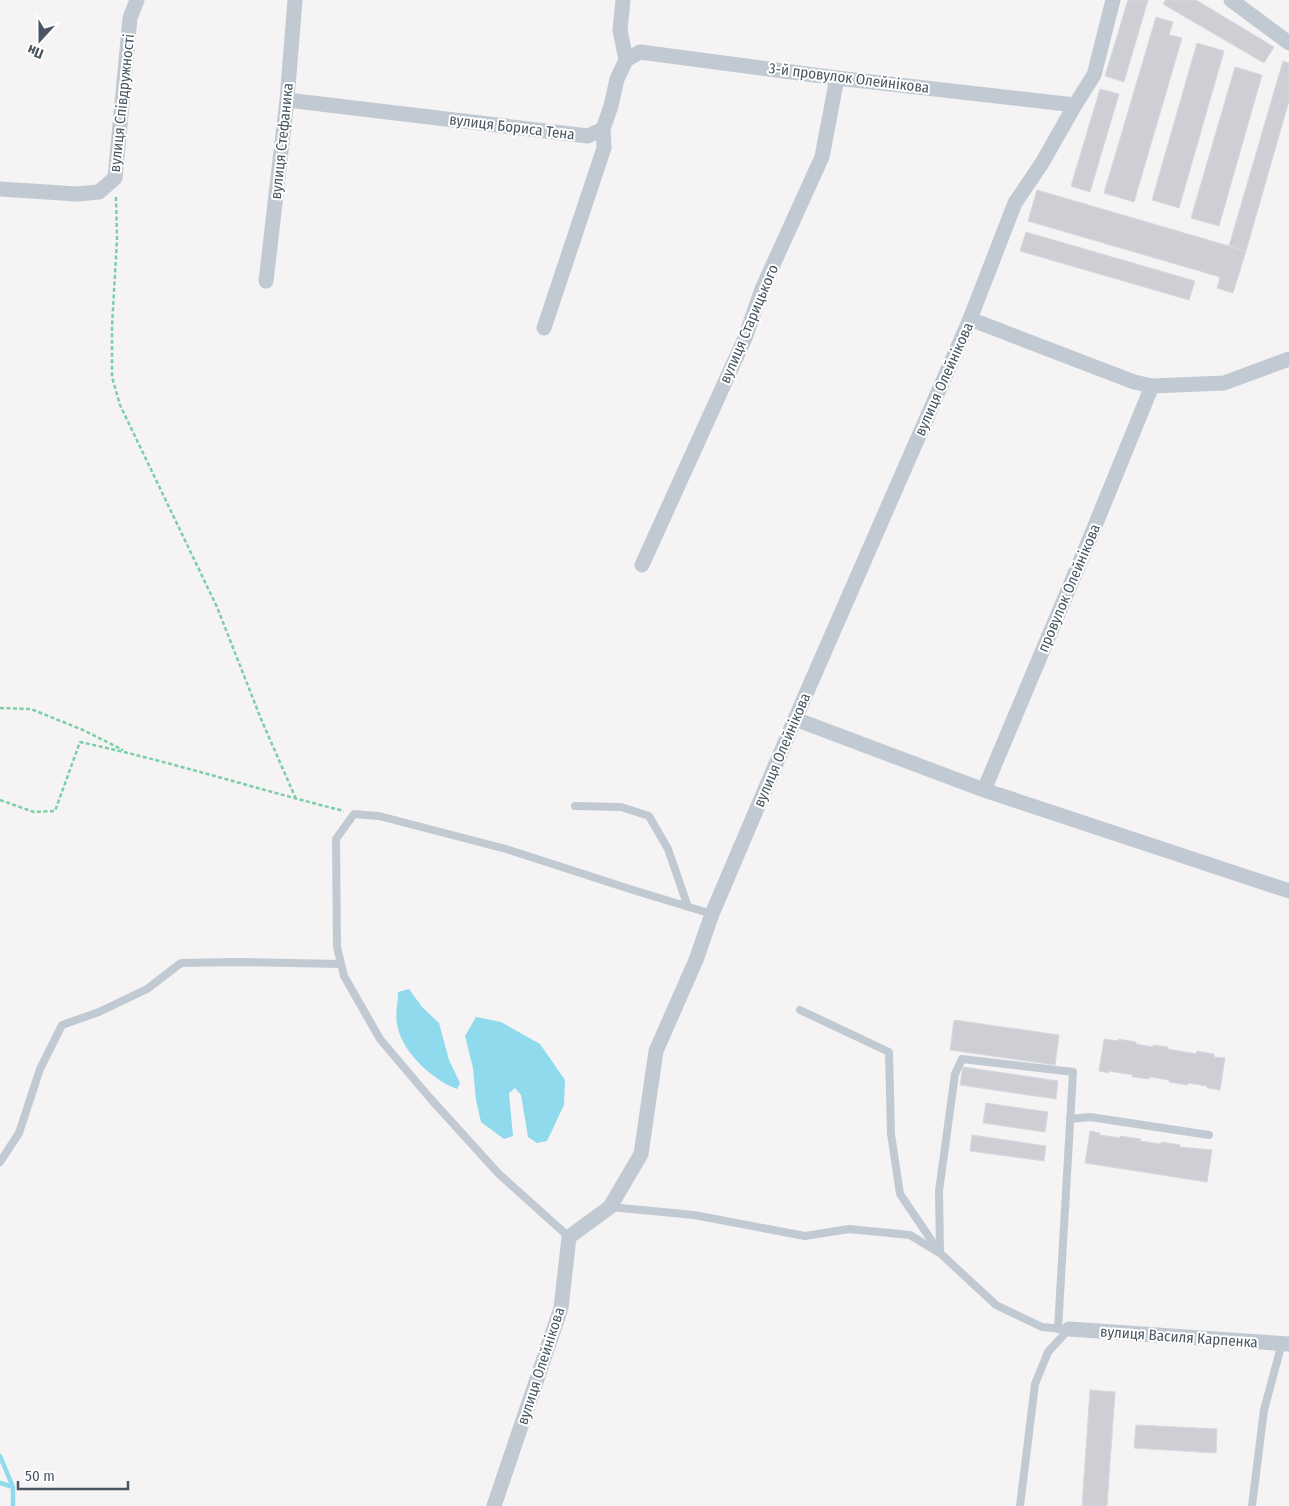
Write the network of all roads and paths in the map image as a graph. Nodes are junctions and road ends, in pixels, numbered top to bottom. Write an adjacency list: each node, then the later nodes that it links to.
1 (137, 0): 12 (street, вулиця Співдружності)
2 (295, 0): 9 (street, вулиця Стефаника)
3 (623, 0): 7 (street)
4 (1113, 0): 10 (street, вулиця Олейнікова)
5 (1231, 0): 6 (street)
6 (1289, 43)
7 (626, 60): 8 (street, 3-й провулок Олейнікова); 11 (street)
8 (837, 78): 10 (street, 3-й провулок Олейнікова); 19 (street, вулиця Старицького)
9 (287, 100): 11 (street, вулиця Бориса Тена); 14 (street, вулиця Стефаника)
10 (1075, 105): 15 (street, вулиця Олейнікова)
11 (603, 129): 16 (street)
12 (115, 178): 13 (street, вулиця Співдружності); 24 (path)
13 (0, 189)
14 (266, 281)
15 (970, 319): 18 (street); 21 (street, вулиця Олейнікова)
16 (544, 328)
17 (1289, 359): 18 (street)
18 (1152, 386): 23 (street, провулок Олейнікова)
19 (642, 565)
20 (0, 708): 22 (path)
21 (795, 719): 23 (street); 30 (street, вулиця Олейнікова)
22 (129, 753): 24 (path); 25 (path)
23 (984, 790): 28 (street)
24 (296, 799): 27 (path)
25 (0, 800)
26 (575, 806): 29 (lane)
27 (354, 814): 29 (lane); 31 (lane)
28 (1289, 891)
29 (688, 907): 30 (lane)
30 (712, 914): 36 (street, вулиця Олейнікова)
31 (341, 964): 35 (lane); 37 (lane)
32 (800, 1010): 38 (lane)
33 (1070, 1119): 34 (lane); 38 (lane); 39 (lane)
34 (1210, 1135)
35 (0, 1162)
36 (610, 1207): 37 (street, вулиця Олейнікова); 38 (lane)
37 (569, 1237): 41 (street, вулиця Олейнікова)
38 (940, 1253): 39 (lane)
39 (1063, 1329): 40 (street, вулиця Василя Карпенка); 42 (lane)
40 (1285, 1344): 43 (lane)
41 (494, 1506)
42 (1020, 1506)
43 (1252, 1506)

